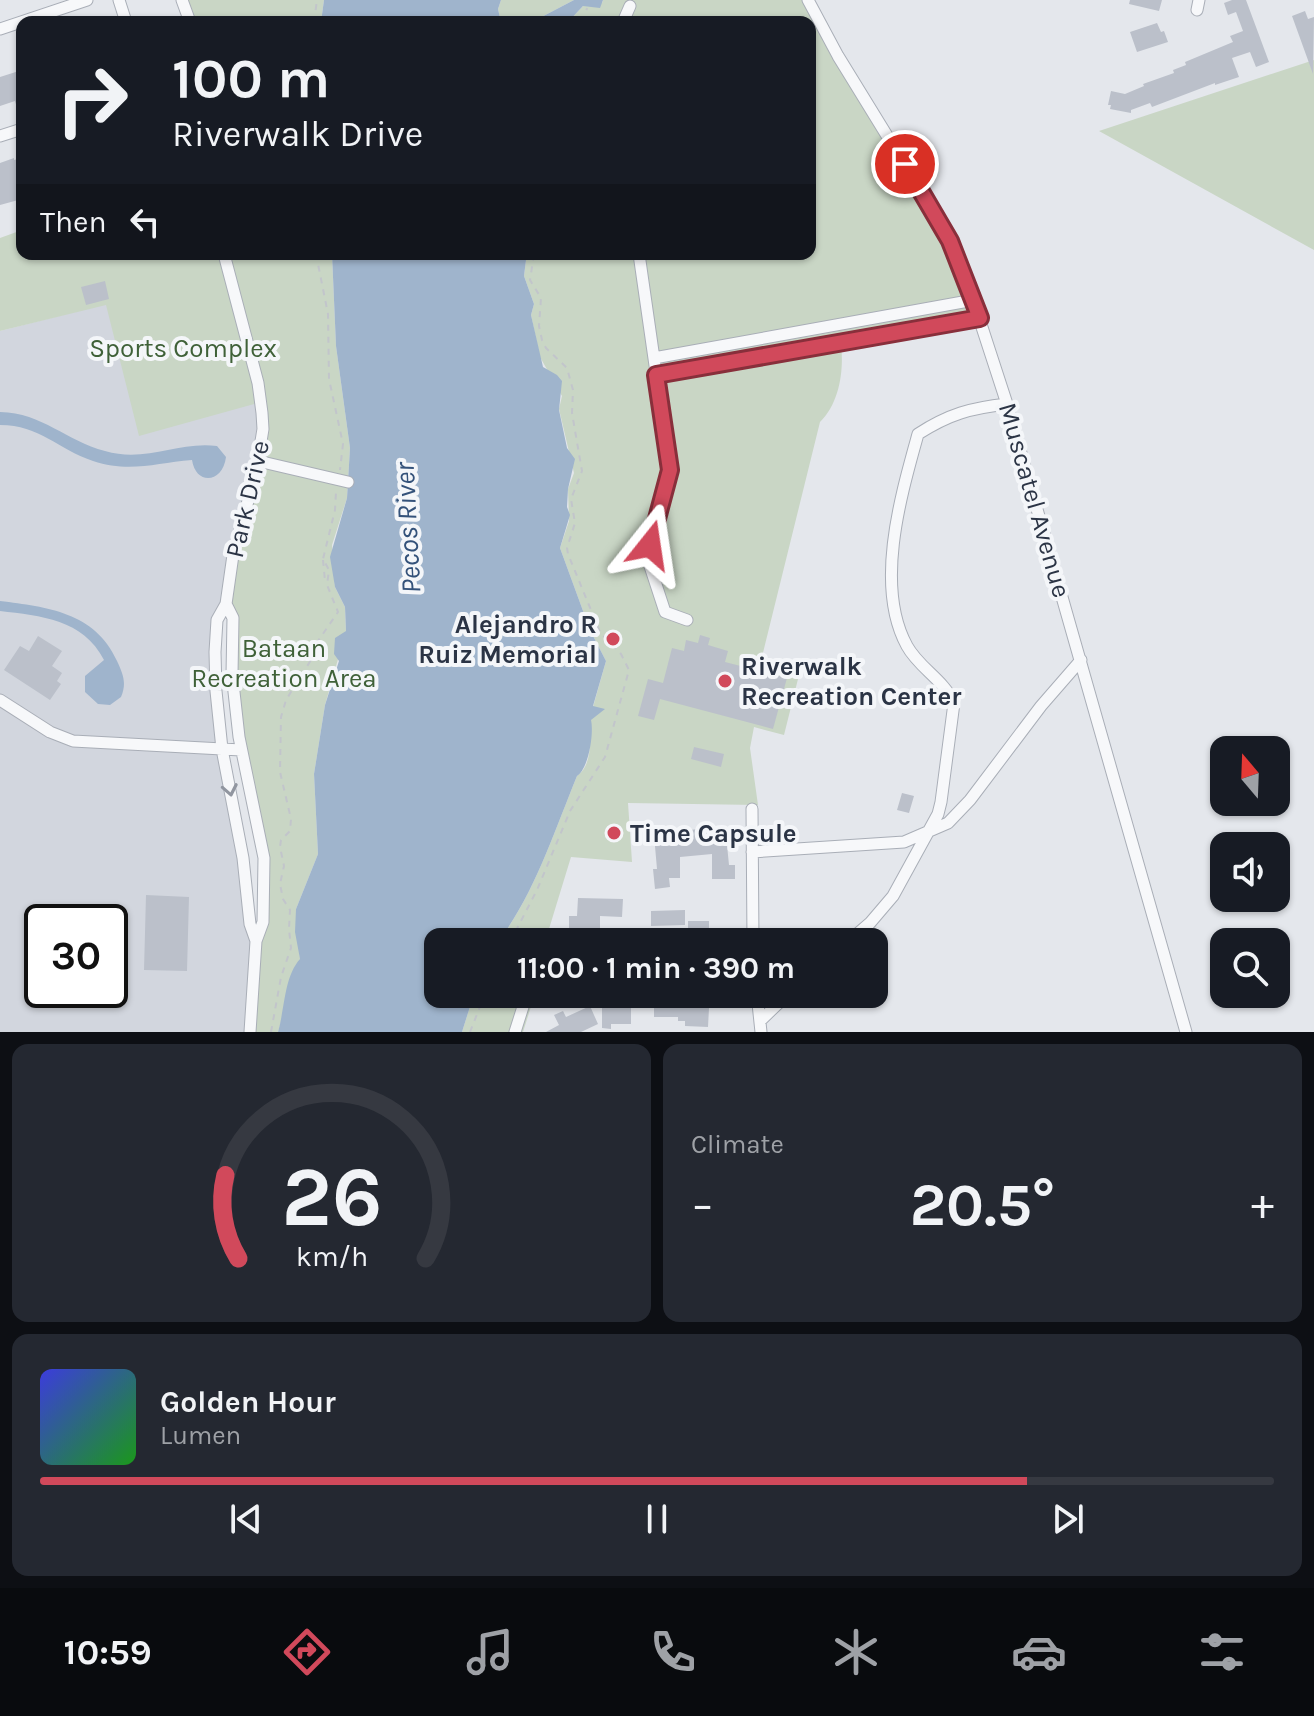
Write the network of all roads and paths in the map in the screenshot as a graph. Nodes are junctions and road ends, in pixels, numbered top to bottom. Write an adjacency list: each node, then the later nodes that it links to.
1 (87, 0): 5 (street)
2 (808, 0): 14 (street, Muscatel Avenue)
3 (630, 6): 7 (street)
4 (587, 8): 6 (path)
5 (39, 16)
6 (585, 16)
7 (626, 16)
8 (226, 260): 21 (street, Park Drive)
9 (317, 260): 22 (path)
10 (344, 260): 13 (path)
11 (533, 260): 34 (path)
12 (640, 260): 18 (street)
13 (345, 264)
14 (974, 300): 15 (street, Muscatel Avenue); 16 (street)
15 (980, 318): 17 (street); 20 (street, Muscatel Avenue)
16 (831, 326): 17 (street); 18 (street)
17 (833, 344): 19 (street)
18 (654, 358): 19 (street)
19 (656, 375): 26 (street)
20 (1007, 404): 27 (street, Muscatel Avenue); 32 (street)
21 (258, 461): 22 (street); 25 (street, Park Drive)
22 (343, 481): 23 (path)
23 (323, 559): 24 (path); 24 (path)
24 (327, 585): 43 (path)
25 (226, 604): 29 (street, Park Drive); 30 (street, Park Drive)
26 (687, 620)
27 (1081, 660): 32 (street); 46 (street, Muscatel Avenue)
28 (0, 700): 29 (street)
29 (222, 749): 30 (street); 37 (street, Park Drive, one-way to 37)
30 (241, 750): 37 (street, Park Drive)
31 (752, 809): 33 (street)
32 (927, 833): 33 (street); 36 (street)
33 (752, 852): 35 (street)
34 (517, 928)
35 (753, 928)
36 (864, 928)
37 (256, 941): 42 (street, Park Drive)
38 (479, 1008): 44 (path)
39 (523, 1008): 45 (street)
40 (776, 1008): 41 (street)
41 (760, 1026)
42 (250, 1032)
43 (271, 1032)
44 (470, 1032)
45 (515, 1032)
46 (1186, 1032)

